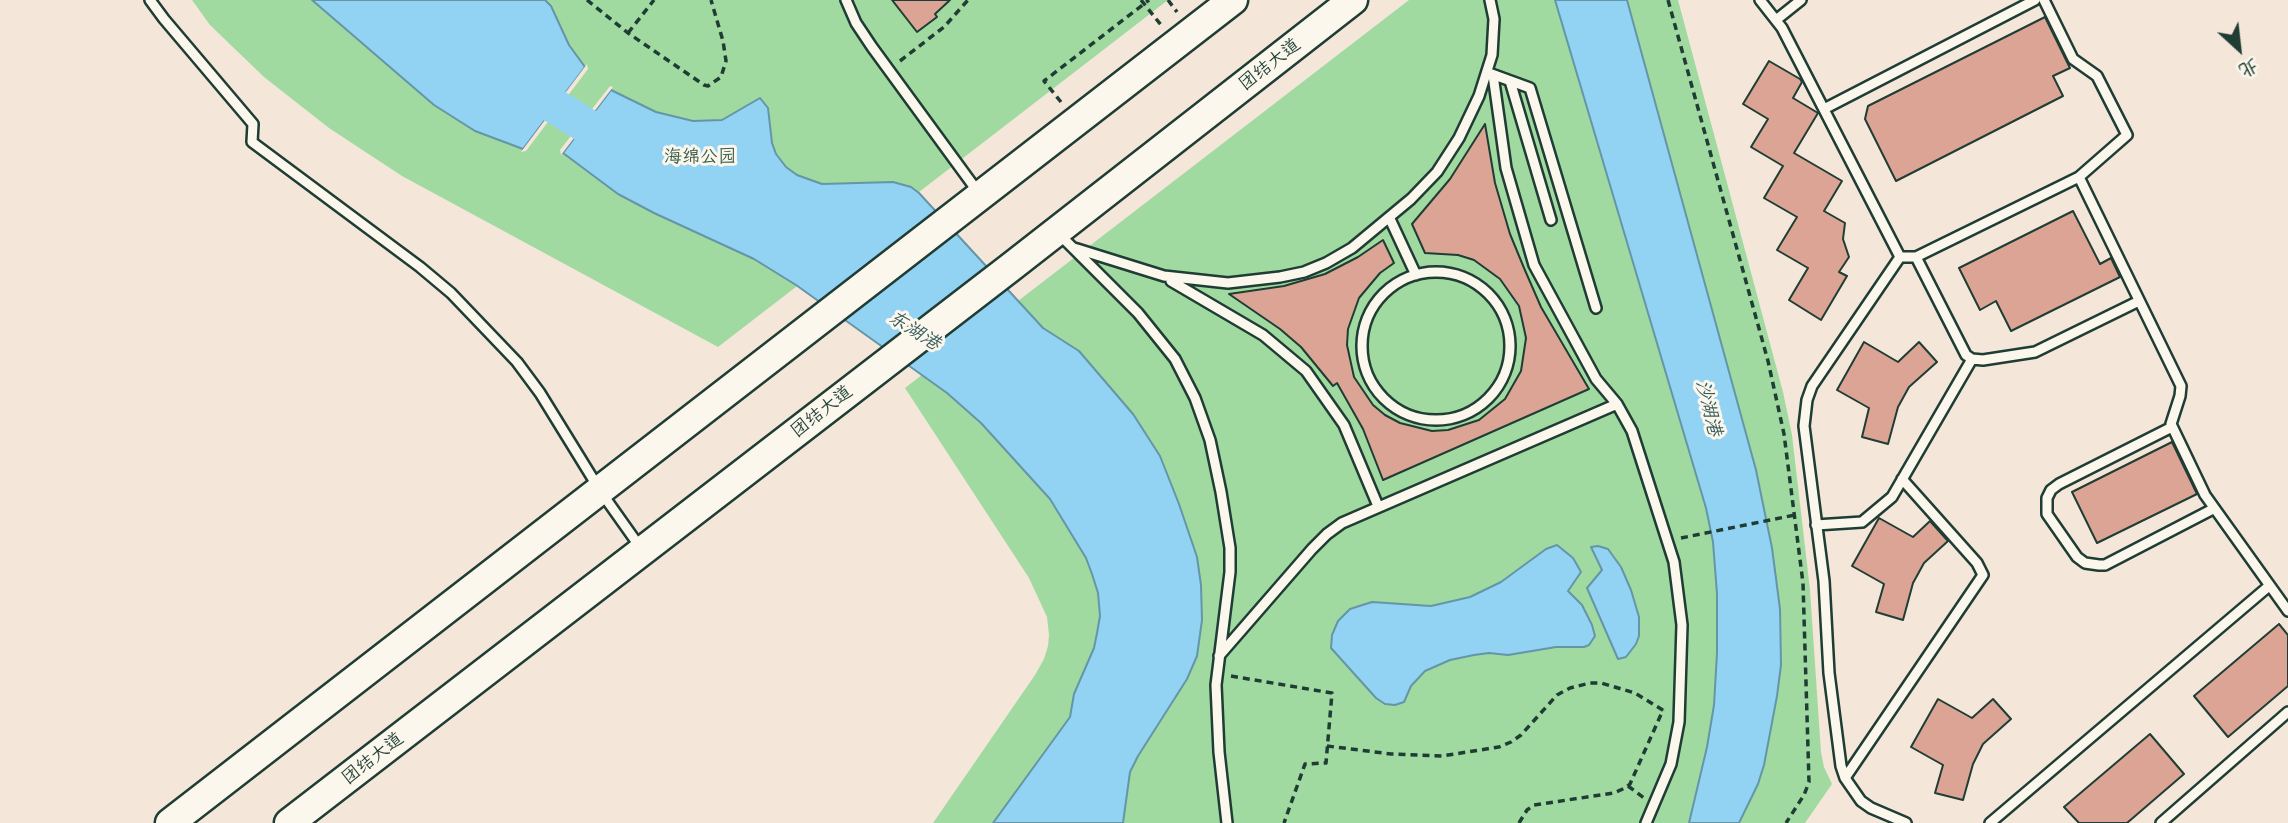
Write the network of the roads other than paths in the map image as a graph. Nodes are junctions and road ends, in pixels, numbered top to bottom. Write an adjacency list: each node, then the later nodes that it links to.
1 (150, 0): 29 (lane)
2 (846, 0): 15 (lane)
3 (1233, 0): 15 (main road)
4 (1353, 0): 18 (main road, 团结大道)
5 (1490, 0): 11 (lane)
6 (1760, 0): 10 (lane)
7 (1801, 0): 10 (lane)
8 (2035, 0): 13 (lane)
9 (2044, 0): 14 (lane)
10 (1776, 20): 13 (lane)
11 (1490, 74): 12 (lane); 16 (lane); 26 (lane)
12 (1510, 81): 17 (lane); 24 (lane)
13 (1824, 109): 19 (lane)
14 (2079, 177): 20 (lane); 23 (lane)
15 (976, 201): 29 (main road)
16 (1390, 219): 21 (lane); 22 (lane)
17 (1551, 220)
18 (1064, 239): 22 (lane); 33 (main road, 团结大道); 36 (lane)
19 (1900, 257): 20 (lane); 32 (lane)
20 (1916, 257): 25 (lane)
21 (1416, 275): 21 (lane)
22 (1164, 276): 30 (lane)
23 (2139, 300): 25 (lane); 27 (lane)
24 (1596, 309)
25 (1972, 359): 28 (lane)
26 (1616, 404): 30 (lane); 42 (lane)
27 (2172, 427): 31 (lane); 31 (lane)
28 (1902, 479): 32 (lane); 38 (lane)
29 (601, 492): 33 (lane); 39 (main road)
30 (1378, 506): 36 (lane)
31 (2213, 509): 34 (lane)
32 (1816, 525): 38 (lane)
33 (643, 551): 40 (main road, 团结大道)
34 (2269, 586): 35 (lane); 44 (lane)
35 (2288, 611)
36 (1219, 656): 41 (lane)
37 (2288, 712): 45 (lane)
38 (1845, 778): 43 (lane)
39 (170, 823)
40 (289, 823)
41 (1227, 823)
42 (1646, 823)
43 (1906, 823)
44 (1990, 823)
45 (2161, 823)

